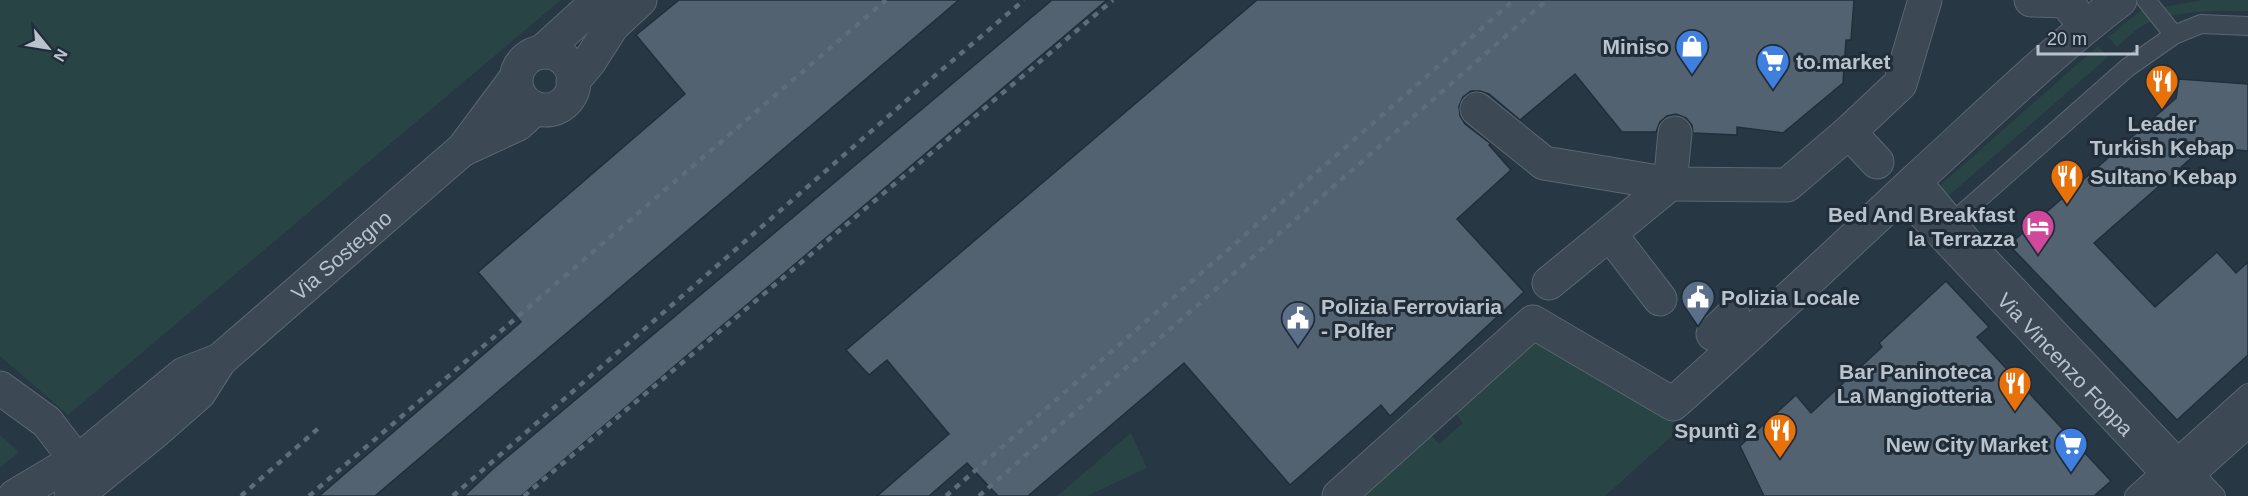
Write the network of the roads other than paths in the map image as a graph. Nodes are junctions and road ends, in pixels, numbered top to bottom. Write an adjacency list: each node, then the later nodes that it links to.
1 (599, 0): 10 (street, Via Sostegno)
2 (640, 0): 12 (street, Via Sostegno)
3 (1925, 0): 15 (street)
4 (2031, 0): 7 (street)
5 (2120, 0): 20 (street)
6 (2146, 0): 9 (lane)
7 (2075, 13)
8 (2248, 26): 9 (lane)
9 (2174, 35): 21 (lane)
10 (542, 52): 11 (street, Via Sostegno); 12 (street)
11 (516, 78): 13 (street); 17 (street, Via Sostegno)
12 (573, 81): 13 (street, Via Sostegno)
13 (535, 108): 17 (street, Via Sostegno)
14 (1477, 109): 19 (street)
15 (1849, 132): 18 (street); 19 (street)
16 (1675, 133): 19 (street)
17 (463, 149): 28 (street, Via Sostegno)
18 (1877, 162)
19 (1670, 184): 22 (street)
20 (1912, 184): 21 (street, Via Vincenzo Foppa); 31 (street)
21 (1959, 225): 29 (street, Via Vincenzo Foppa)
22 (1610, 234): 23 (street); 24 (street)
23 (1549, 283)
24 (1660, 299)
25 (0, 388): 28 (street)
26 (2248, 393): 29 (lane)
27 (2248, 418): 29 (street)
28 (80, 479): 30 (street, Via Sostegno)
29 (2177, 479): 32 (lane); 33 (lane)
30 (15, 496)
31 (1339, 496)
32 (2134, 496)
33 (2216, 496)

